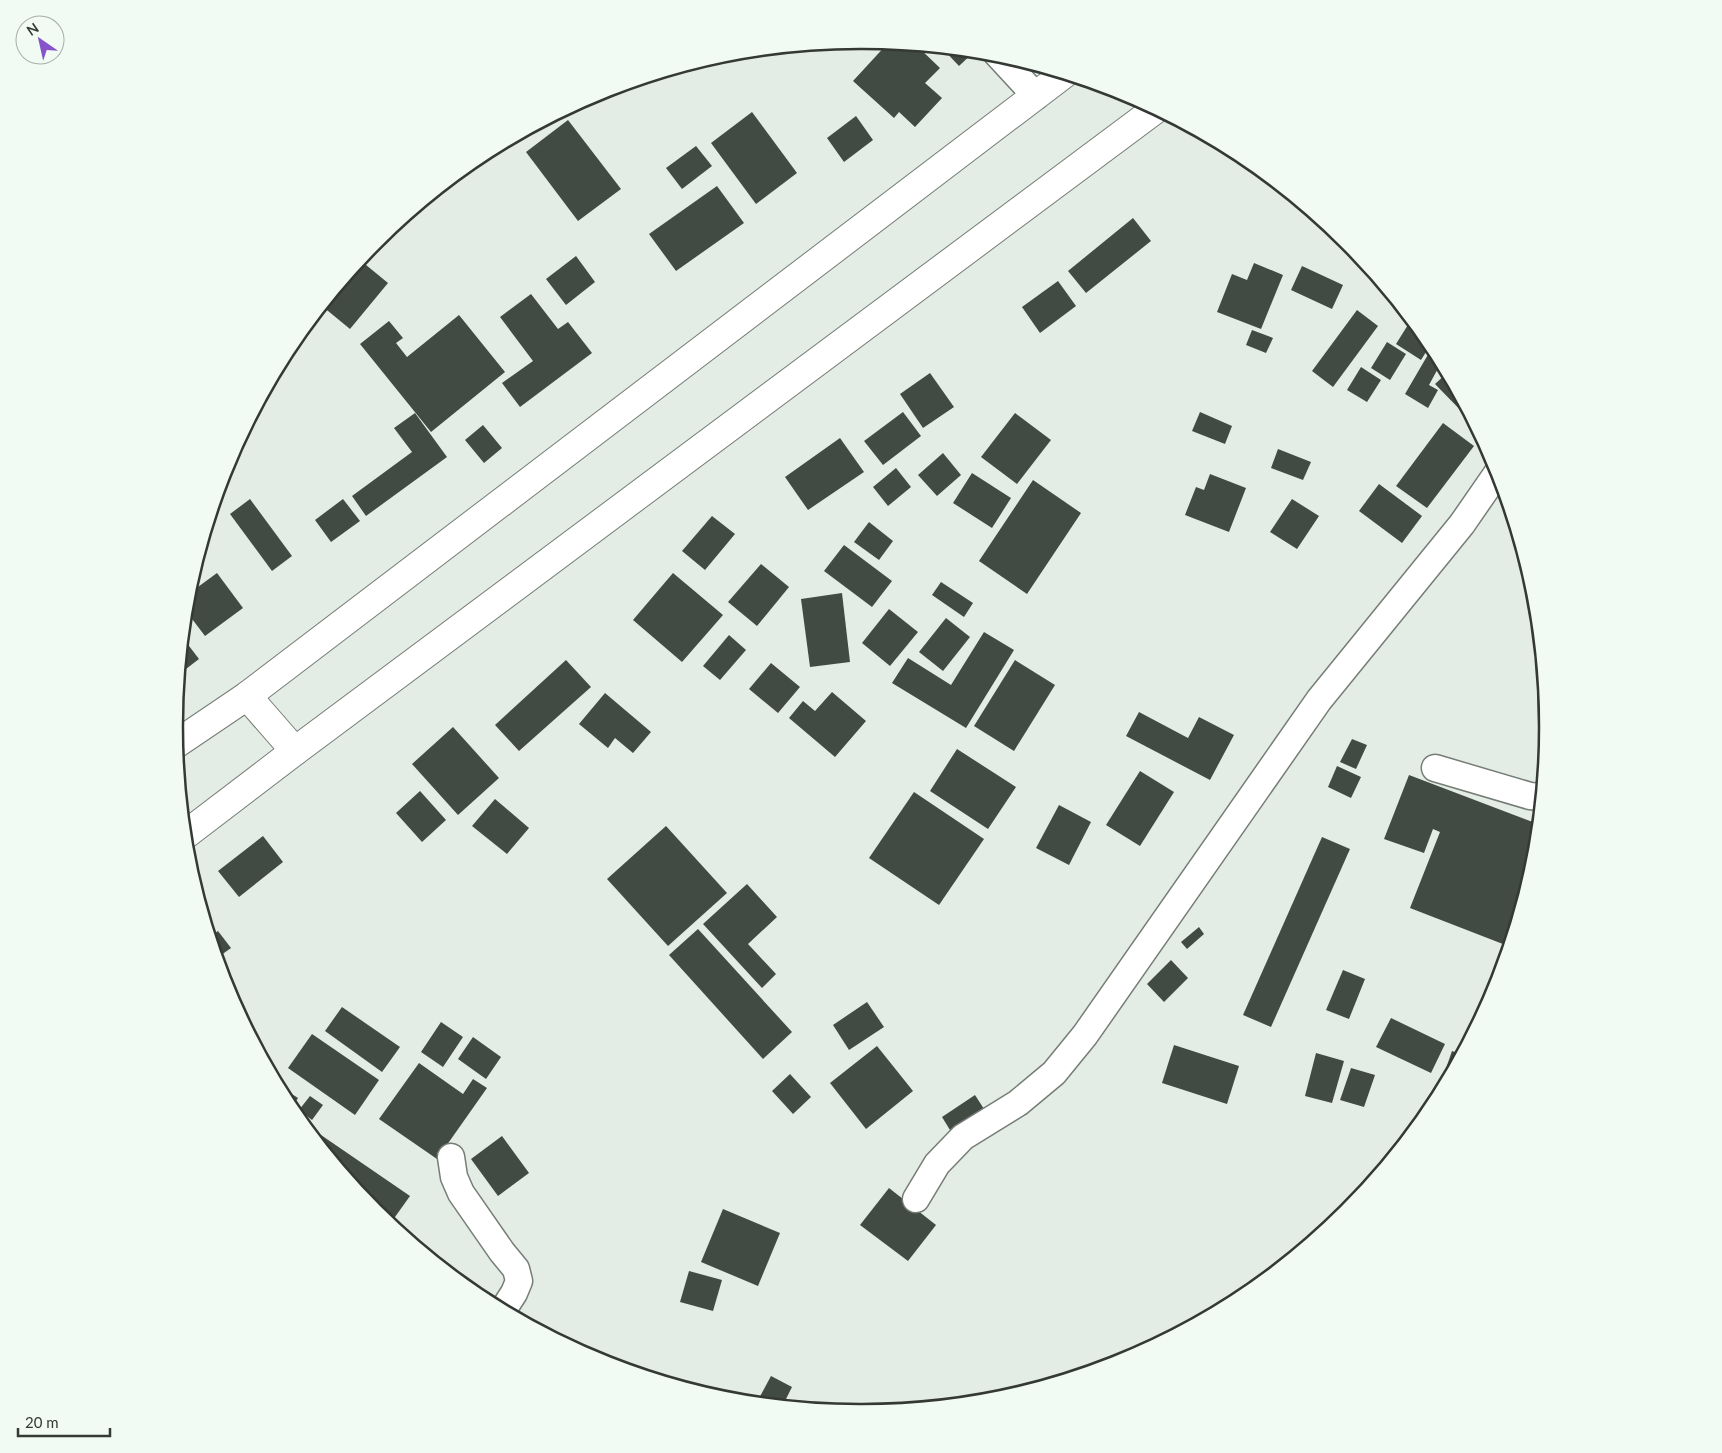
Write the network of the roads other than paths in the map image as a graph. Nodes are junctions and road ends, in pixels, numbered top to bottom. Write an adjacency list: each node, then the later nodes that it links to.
1 (1008, 65): 3 (street)
2 (1058, 79): 3 (highway)
3 (1036, 96): 6 (highway)
4 (1150, 114): 8 (highway)
5 (1492, 480): 13 (street)
6 (247, 696): 7 (highway); 8 (highway)
7 (184, 739)
8 (295, 752): 11 (highway)
9 (1435, 768): 10 (street)
10 (1535, 796)
11 (191, 830)
12 (451, 1157): 14 (street)
13 (916, 1199)
14 (507, 1304)

